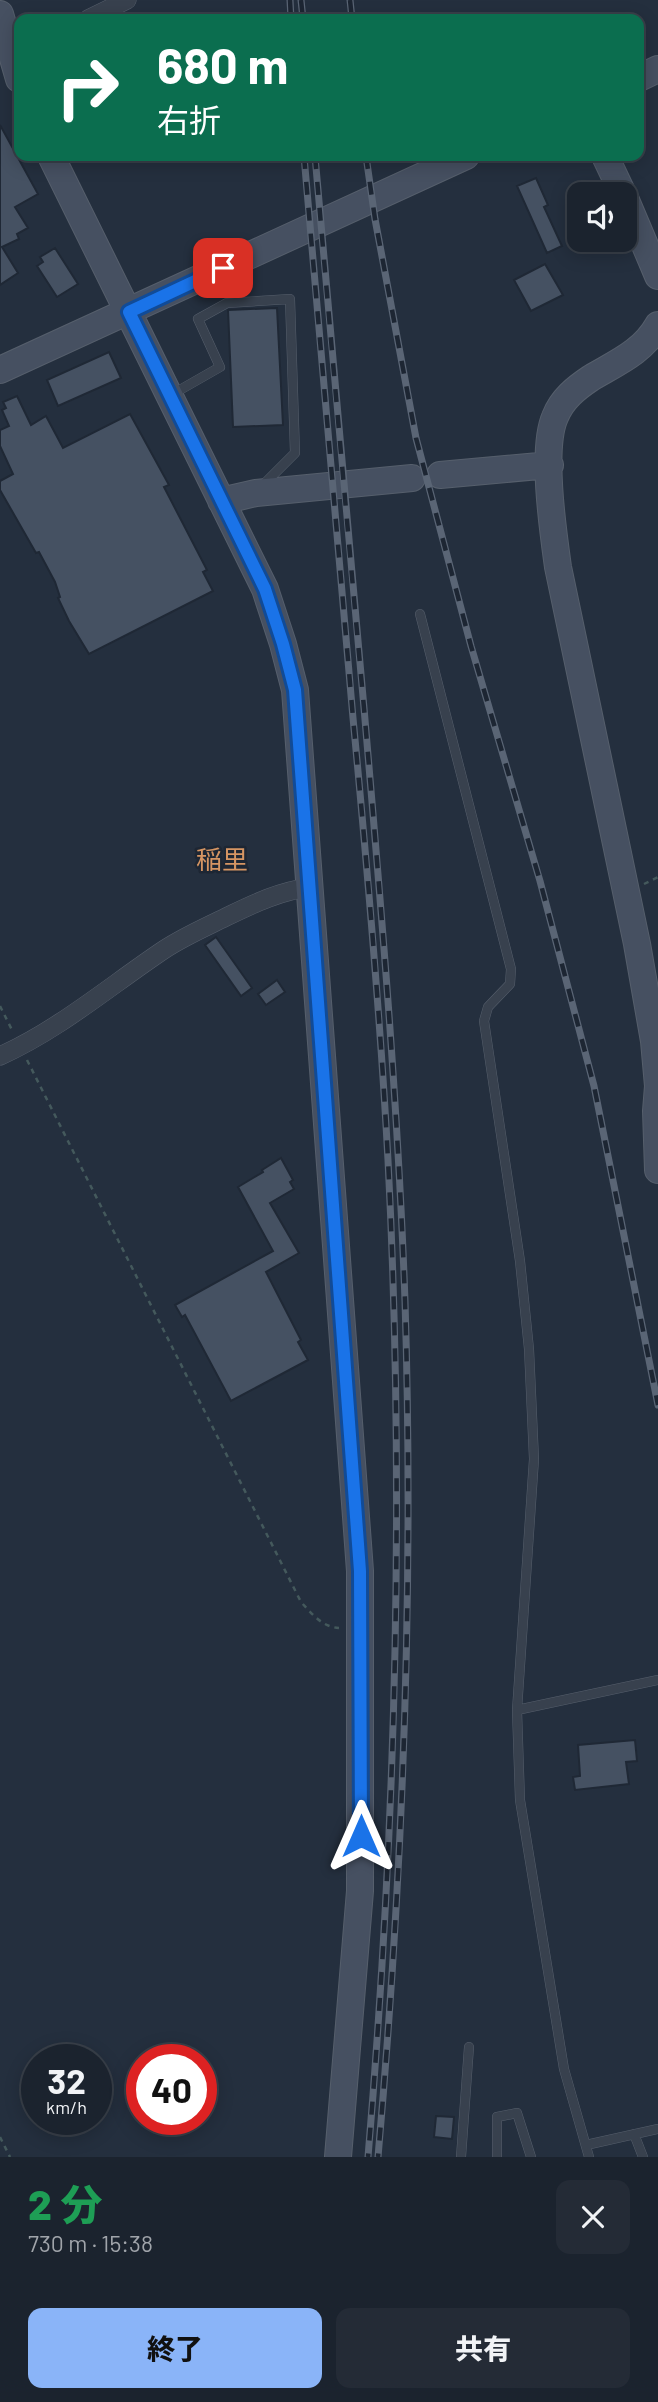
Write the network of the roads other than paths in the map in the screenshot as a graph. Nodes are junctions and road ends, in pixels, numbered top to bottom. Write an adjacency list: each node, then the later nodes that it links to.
1 (127, 0): 3 (street)
2 (0, 14): 4 (street)
3 (98, 14)
4 (14, 49)
5 (54, 161): 11 (street)
6 (455, 161): 11 (street)
7 (607, 161): 8 (street)
8 (617, 182)
9 (637, 227): 10 (street)
10 (658, 276)
11 (129, 312): 13 (street); 14 (street)
12 (658, 325): 15 (street)
13 (0, 370)
14 (169, 396): 18 (lane); 19 (street)
15 (550, 465): 16 (street); 23 (street)
16 (440, 475)
17 (412, 478): 18 (street)
18 (256, 492): 19 (street)
19 (220, 501): 21 (street)
20 (420, 614): 25 (lane)
21 (311, 887): 22 (street); 30 (street)
22 (0, 1056)
23 (658, 1170)
24 (658, 1680): 25 (lane)
25 (517, 1710): 29 (lane)
26 (470, 2047): 31 (lane)
27 (658, 2129): 28 (lane)
28 (634, 2134): 29 (lane); 35 (lane)
29 (586, 2145): 34 (lane)
30 (338, 2157)
31 (461, 2157)
32 (497, 2157): 33 (lane)
33 (531, 2157)
34 (589, 2157)
35 (643, 2157)

